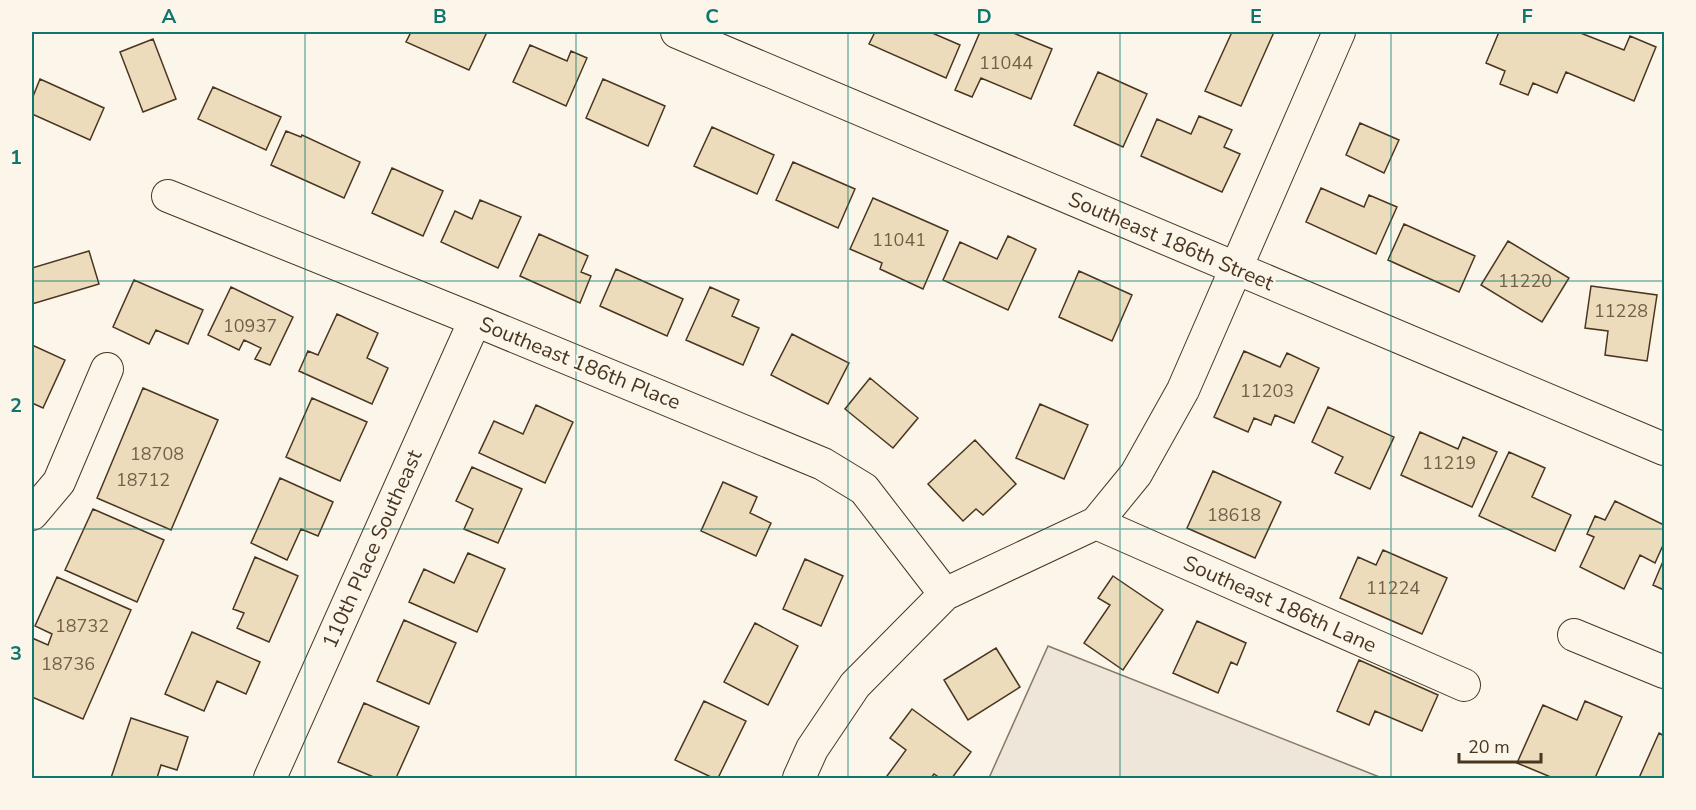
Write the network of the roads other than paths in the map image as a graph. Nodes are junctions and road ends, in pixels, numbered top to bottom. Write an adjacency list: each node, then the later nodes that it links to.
1 (677, 32): 4 (street, Southeast 186th Street)
2 (1339, 32): 4 (street)
3 (168, 196): 5 (street, Southeast 186th Place)
4 (1236, 268): 7 (street, Southeast 186th Street); 9 (street)
5 (475, 320): 10 (street, Southeast 186th Place); 14 (street, 110th Place Southeast)
6 (107, 369): 8 (street)
7 (1665, 449)
8 (32, 514)
9 (1096, 523): 10 (street); 13 (street, Southeast 186th Lane)
10 (945, 594): 15 (street)
11 (1574, 635): 12 (street)
12 (1665, 672)
13 (1464, 685)
14 (270, 778)
15 (799, 778)

